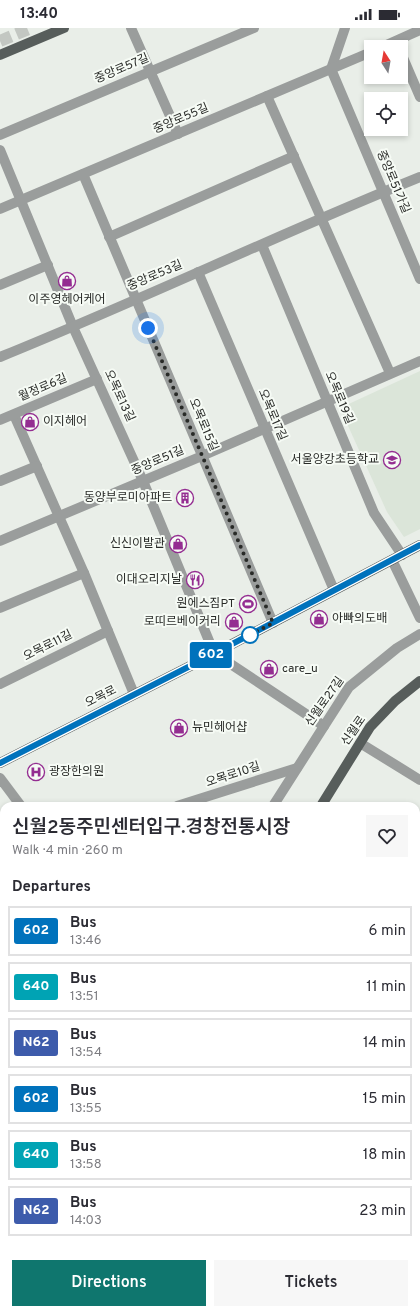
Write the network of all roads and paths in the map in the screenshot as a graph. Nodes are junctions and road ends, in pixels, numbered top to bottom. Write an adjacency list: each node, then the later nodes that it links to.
1 (64, 28): 7 (main road)
2 (131, 28): 11 (street)
3 (254, 28): 11 (street, 중앙로57길)
4 (345, 28): 9 (street)
5 (420, 30): 6 (street)
6 (404, 40)
7 (0, 55)
8 (364, 55): 9 (street, 중앙로55길)
9 (331, 69): 12 (street, 중앙로55길); 20 (street, 중앙로51가길)
10 (408, 69): 13 (street)
11 (151, 71): 14 (street); 15 (street, 중앙로57길)
12 (267, 96): 14 (street, 중앙로55길); 17 (street)
13 (420, 97)
14 (178, 134): 18 (street, 중앙로55길)
15 (0, 135)
16 (0, 150): 21 (street, 오목로13길)
17 (294, 156): 23 (street); 24 (street)
18 (83, 174): 21 (street, 중앙로55길); 24 (street, 오목로15길)
19 (420, 177): 20 (street, 중앙로53길)
20 (383, 192): 23 (street, 중앙로53길); 28 (street, 중앙로51가길)
21 (21, 200): 22 (street, 중앙로55길); 26 (street, 오목로13길)
22 (0, 209)
23 (321, 220): 25 (street, 중앙로53길); 34 (street)
24 (109, 237): 30 (street, 오목로15길)
25 (262, 245): 27 (street, 중앙로53길); 36 (street, 오목로19길)
26 (48, 265): 29 (street); 31 (street, 오목로13길)
27 (198, 272): 30 (street, 중앙로53길); 39 (street, 오목로17길)
28 (420, 279)
29 (0, 285)
30 (135, 299): 31 (street, 중앙로53길); 40 (street, 오목로15길)
31 (73, 327): 32 (street, 중앙로53길); 35 (street, 오목로13길)
32 (0, 357)
33 (420, 361): 34 (street, 중앙로51길)
34 (390, 373): 36 (street, 중앙로51길)
35 (97, 379): 37 (street, 월정로6길); 43 (street, 오목로13길)
36 (326, 402): 39 (street, 중앙로51길); 47 (street, 오목로19길)
37 (14, 415): 38 (street, 월정로6길); 41 (street)
38 (0, 420)
39 (264, 429): 40 (street, 중앙로51길); 50 (street, 오목로17길)
40 (202, 456): 43 (street, 중앙로51길); 53 (street, 오목로15길)
41 (37, 466): 42 (street); 44 (street)
42 (0, 481)
43 (143, 481): 44 (street, 중앙로51길); 56 (street, 오목로13길)
44 (59, 516): 45 (street, 중앙로51길); 49 (street)
45 (0, 541)
46 (420, 545): 47 (main road, 오목로)
47 (402, 555): 48 (main road, 오목로)
48 (392, 560): 50 (main road, 오목로); 52 (street)
49 (84, 573): 51 (street); 54 (street)
50 (334, 590): 53 (main road, 오목로)
51 (0, 608)
52 (420, 618)
53 (273, 623): 56 (main road, 오목로)
54 (108, 630): 58 (street, 오목로11길); 59 (street)
55 (420, 634): 60 (street, 신월로27길)
56 (214, 653): 59 (main road, 오목로); 60 (street)
57 (420, 681): 61 (main road, 신월로)
58 (0, 684)
59 (134, 694): 62 (main road, 오목로)
60 (324, 726): 63 (street, 신월로27길)
61 (360, 742): 65 (street); 69 (main road, 신월로)
62 (0, 763)
63 (297, 768): 67 (street, 오목로10길); 68 (street, 신월로27길)
64 (0, 778): 66 (street)
65 (420, 780)
66 (18, 802)
67 (190, 802)
68 (276, 802)
69 (323, 802)

